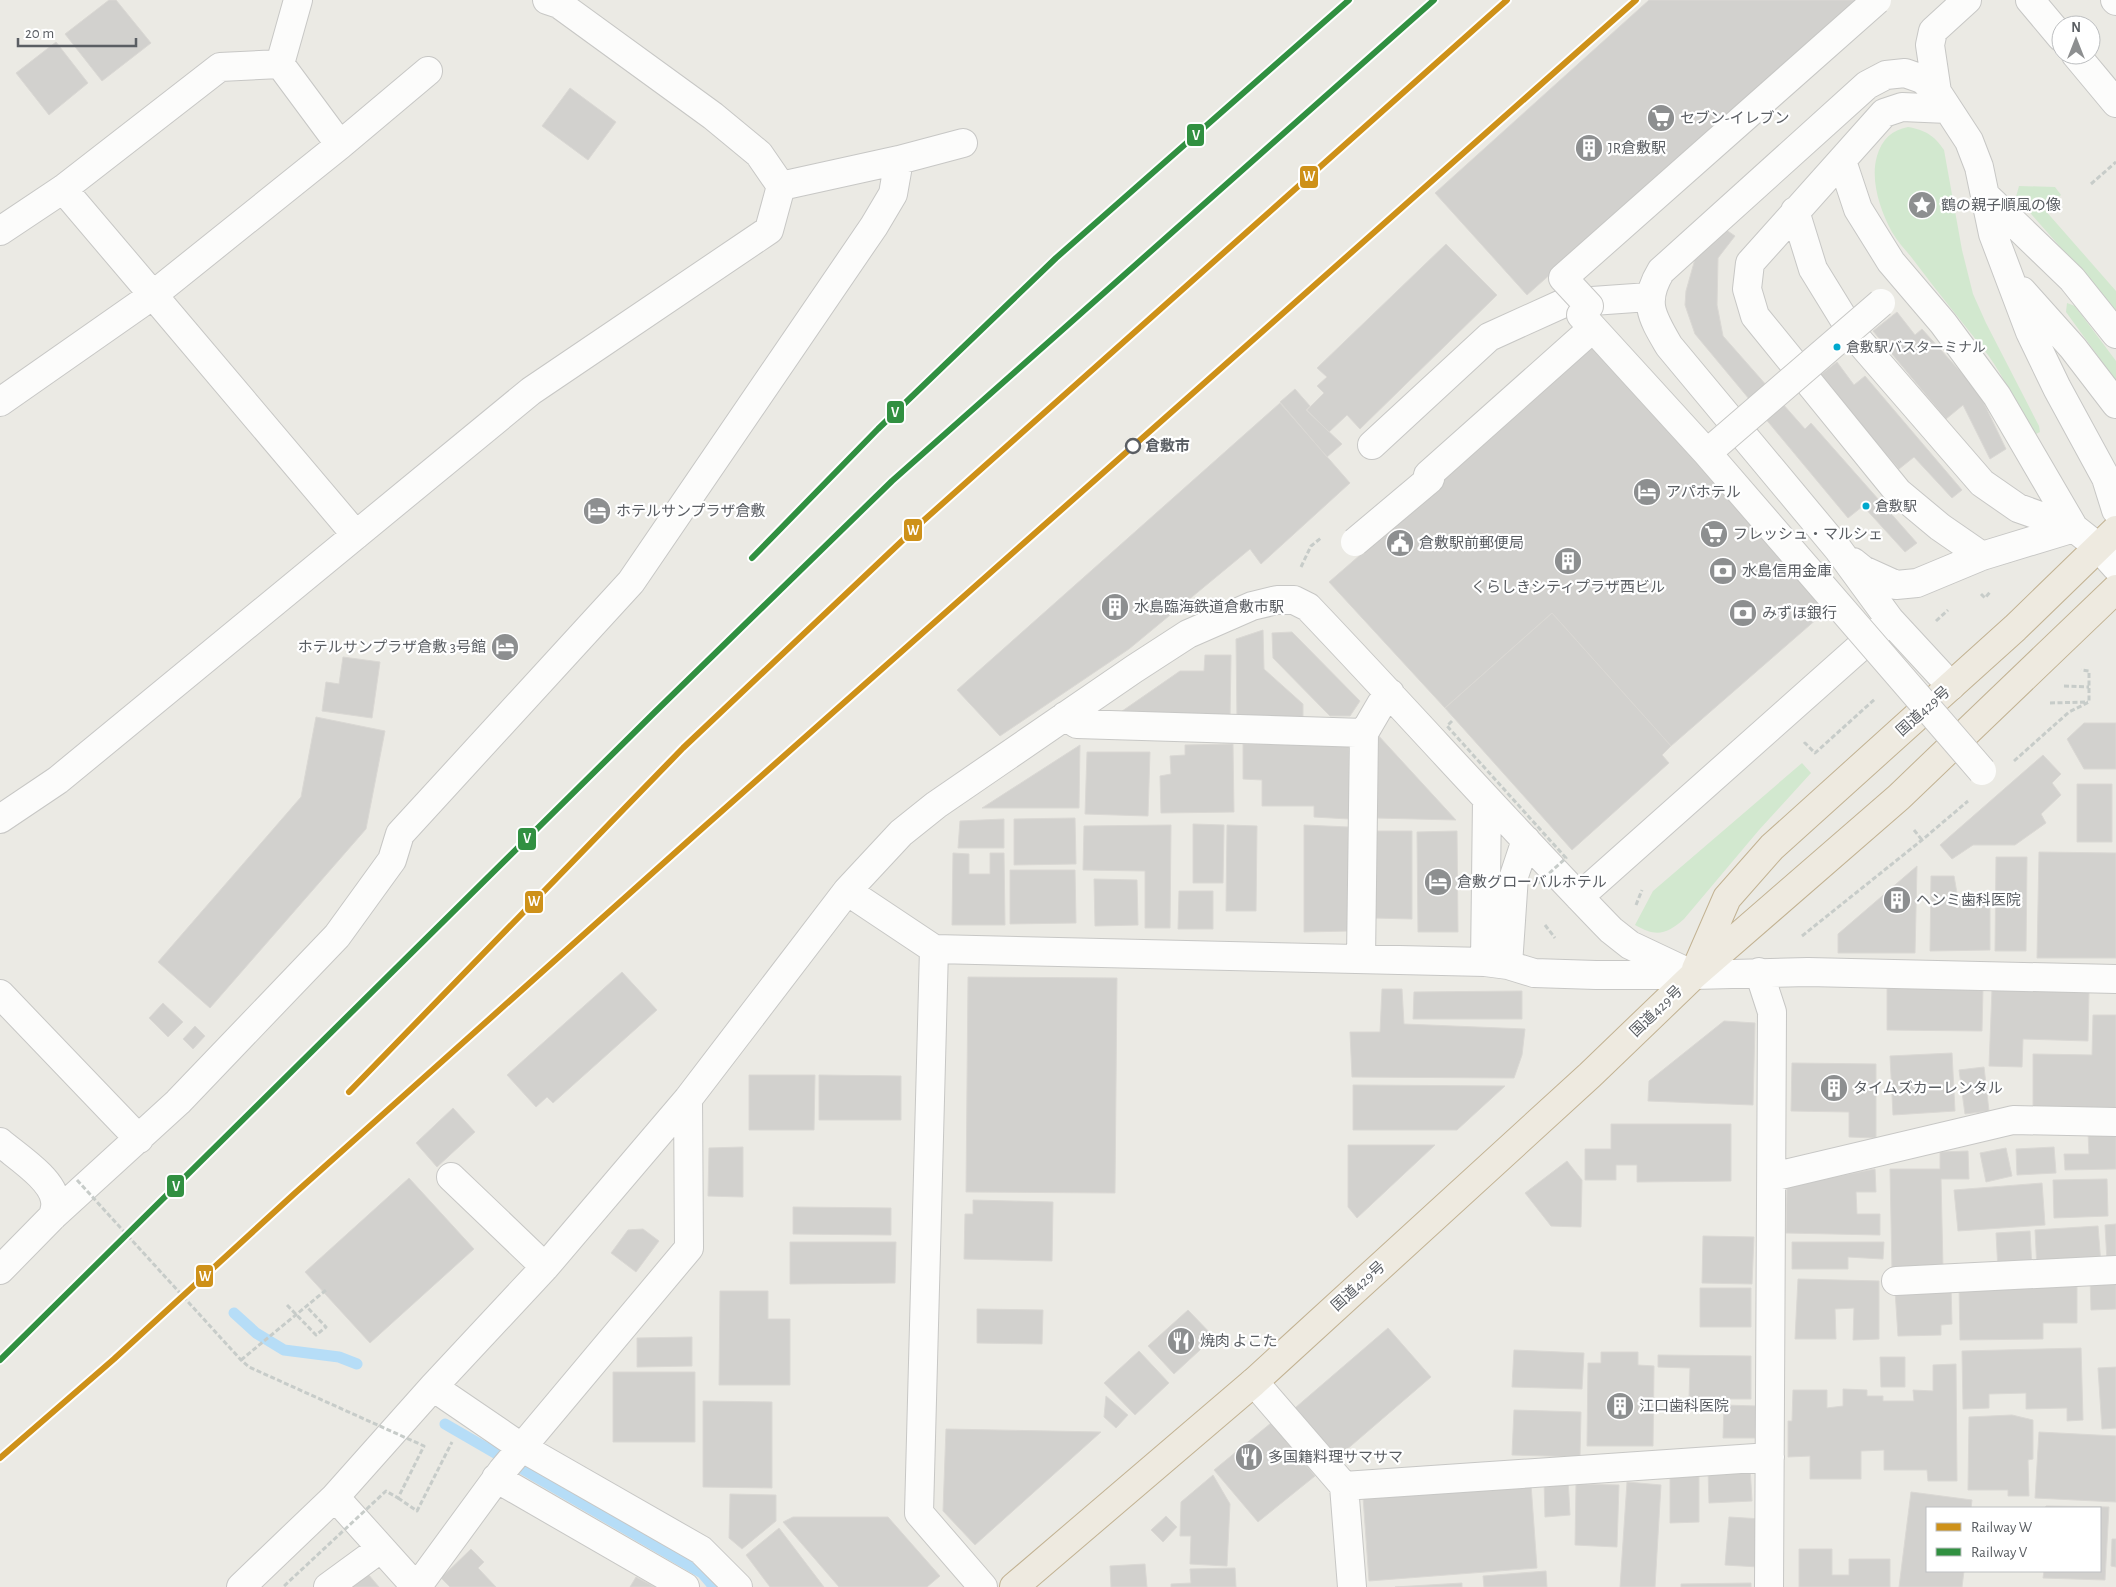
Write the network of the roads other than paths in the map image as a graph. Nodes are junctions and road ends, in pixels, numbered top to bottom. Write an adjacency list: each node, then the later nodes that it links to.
1 (298, 0): 7 (street)
2 (1877, 0): 25 (street, bridge)
3 (1967, 0): 10 (street)
4 (2030, 0): 6 (street)
5 (554, 1): 16 (street)
6 (2051, 25)
7 (280, 64): 13 (street); 17 (street)
8 (2084, 65): 11 (street)
9 (428, 71): 13 (street)
10 (1942, 101): 15 (street); 18 (street); 23 (street)
11 (2116, 103)
12 (963, 143): 14 (street)
13 (340, 145): 22 (street)
14 (899, 160): 16 (street); 60 (street)
15 (1842, 161): 19 (street); 32 (street)
16 (781, 186): 33 (street)
17 (62, 189): 20 (street); 22 (street)
18 (1985, 196): 21 (street); 26 (street)
19 (1795, 211): 32 (street); 37 (street)
20 (0, 232)
21 (2011, 278): 28 (street); 31 (street)
22 (153, 295): 27 (street); 33 (street)
23 (1649, 297): 29 (street); 36 (street)
24 (1882, 303): 30 (street, bridge)
25 (1593, 328): 30 (street, bridge); 35 (street, bridge)
26 (2116, 334)
27 (0, 402)
28 (2116, 404)
29 (1372, 445)
30 (1707, 453): 45 (street, bridge)
31 (2116, 510)
32 (2074, 528): 34 (street); 37 (street)
33 (356, 535): 47 (street)
34 (2107, 538): 38 (street); 41 (highway, 国道429号)
35 (1355, 542)
36 (1838, 549): 37 (street); 40 (street)
37 (1982, 556)
38 (2116, 567)
39 (2116, 589): 55 (highway, 国道429号)
40 (1890, 620): 41 (street); 50 (street)
41 (1950, 686): 55 (highway, 国道429号)
42 (1390, 693): 43 (street); 44 (street); 46 (street)
43 (1065, 716): 44 (street); 49 (street)
44 (1364, 733): 52 (street)
45 (1978, 783)
46 (1487, 800): 48 (street); 53 (street)
47 (0, 819)
48 (1526, 840): 50 (street); 53 (street)
49 (847, 891): 51 (street); 58 (street)
50 (1579, 897): 55 (street)
51 (934, 949): 52 (street); 81 (street)
52 (1361, 958): 53 (street)
53 (1497, 963): 55 (street)
54 (1760, 972): 55 (street); 56 (street); 63 (street)
55 (1694, 975): 69 (highway, 国道429号)
56 (2116, 979)
57 (0, 994): 60 (street)
58 (688, 1099): 65 (street); 72 (street)
59 (2116, 1122): 63 (street)
60 (139, 1139): 64 (street)
61 (0, 1142): 64 (street)
62 (451, 1177): 65 (street)
63 (1772, 1177): 71 (street)
64 (53, 1216): 66 (street)
65 (544, 1267): 70 (street)
66 (0, 1270)
67 (2116, 1270): 68 (street)
68 (1896, 1281)
69 (1254, 1382): 73 (street); 82 (highway, 国道429号)
70 (433, 1387): 72 (street); 74 (street)
71 (1770, 1457): 73 (street); 84 (street)
72 (509, 1462): 78 (street); 79 (street); 80 (street)
73 (1344, 1486): 83 (street)
74 (335, 1497): 75 (street); 76 (street)
75 (380, 1549): 77 (street); 78 (street)
76 (241, 1587)
77 (328, 1587)
78 (416, 1587)
79 (685, 1587)
80 (738, 1587)
81 (982, 1587)
82 (1014, 1587)
83 (1352, 1587)
84 (1769, 1587)

